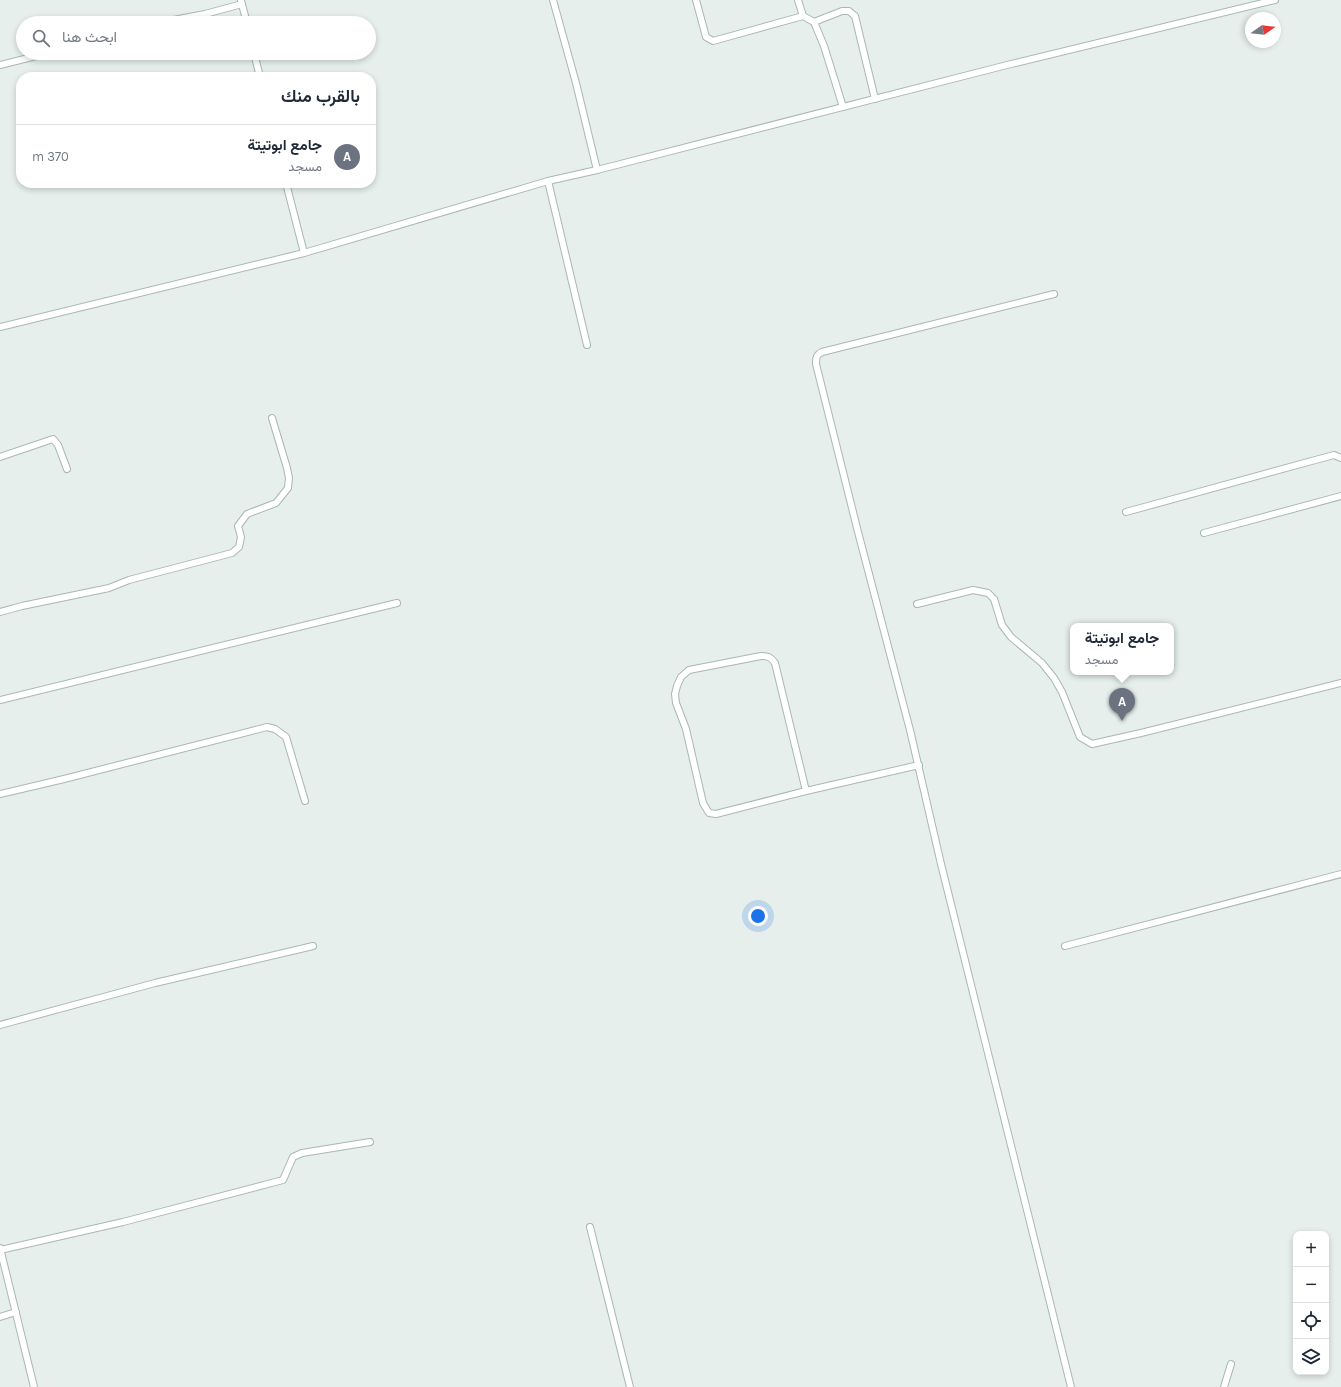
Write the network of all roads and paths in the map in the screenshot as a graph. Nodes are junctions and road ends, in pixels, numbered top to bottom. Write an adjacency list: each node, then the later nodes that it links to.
1 (553, 0): 16 (street)
2 (696, 0): 8 (street)
3 (798, 0): 8 (street)
4 (1275, 0): 14 (street)
5 (242, 2): 6 (street); 7 (street)
6 (195, 16)
7 (245, 16)
8 (803, 16): 9 (street)
9 (814, 22): 14 (street); 15 (street)
10 (20, 60): 12 (street)
11 (256, 60): 13 (street)
12 (0, 65)
13 (259, 72)
14 (875, 99): 15 (street)
15 (843, 107): 16 (street)
16 (596, 170): 17 (street)
17 (548, 181): 19 (street); 22 (street)
18 (287, 188): 19 (street)
19 (304, 253): 21 (street)
20 (1054, 294): 35 (street)
21 (0, 327)
22 (587, 345)
23 (272, 418): 32 (street)
24 (0, 457): 26 (street)
25 (1341, 458): 28 (street)
26 (67, 469)
27 (1341, 496): 29 (street)
28 (1126, 512)
29 (1204, 533)
30 (397, 603): 34 (street)
31 (917, 604): 33 (street)
32 (0, 612)
33 (1341, 683)
34 (0, 700)
35 (918, 765): 36 (street); 51 (street)
36 (806, 791): 36 (street)
37 (0, 794): 38 (street)
38 (305, 801)
39 (1341, 874): 41 (street)
40 (313, 946): 42 (street)
41 (1065, 946)
42 (0, 1025)
43 (370, 1142): 45 (street)
44 (590, 1227): 50 (street)
45 (0, 1249): 46 (street)
46 (16, 1312): 47 (street); 49 (street)
47 (0, 1317)
48 (1231, 1364): 52 (street)
49 (34, 1387)
50 (630, 1387)
51 (1071, 1387)
52 (1224, 1387)

